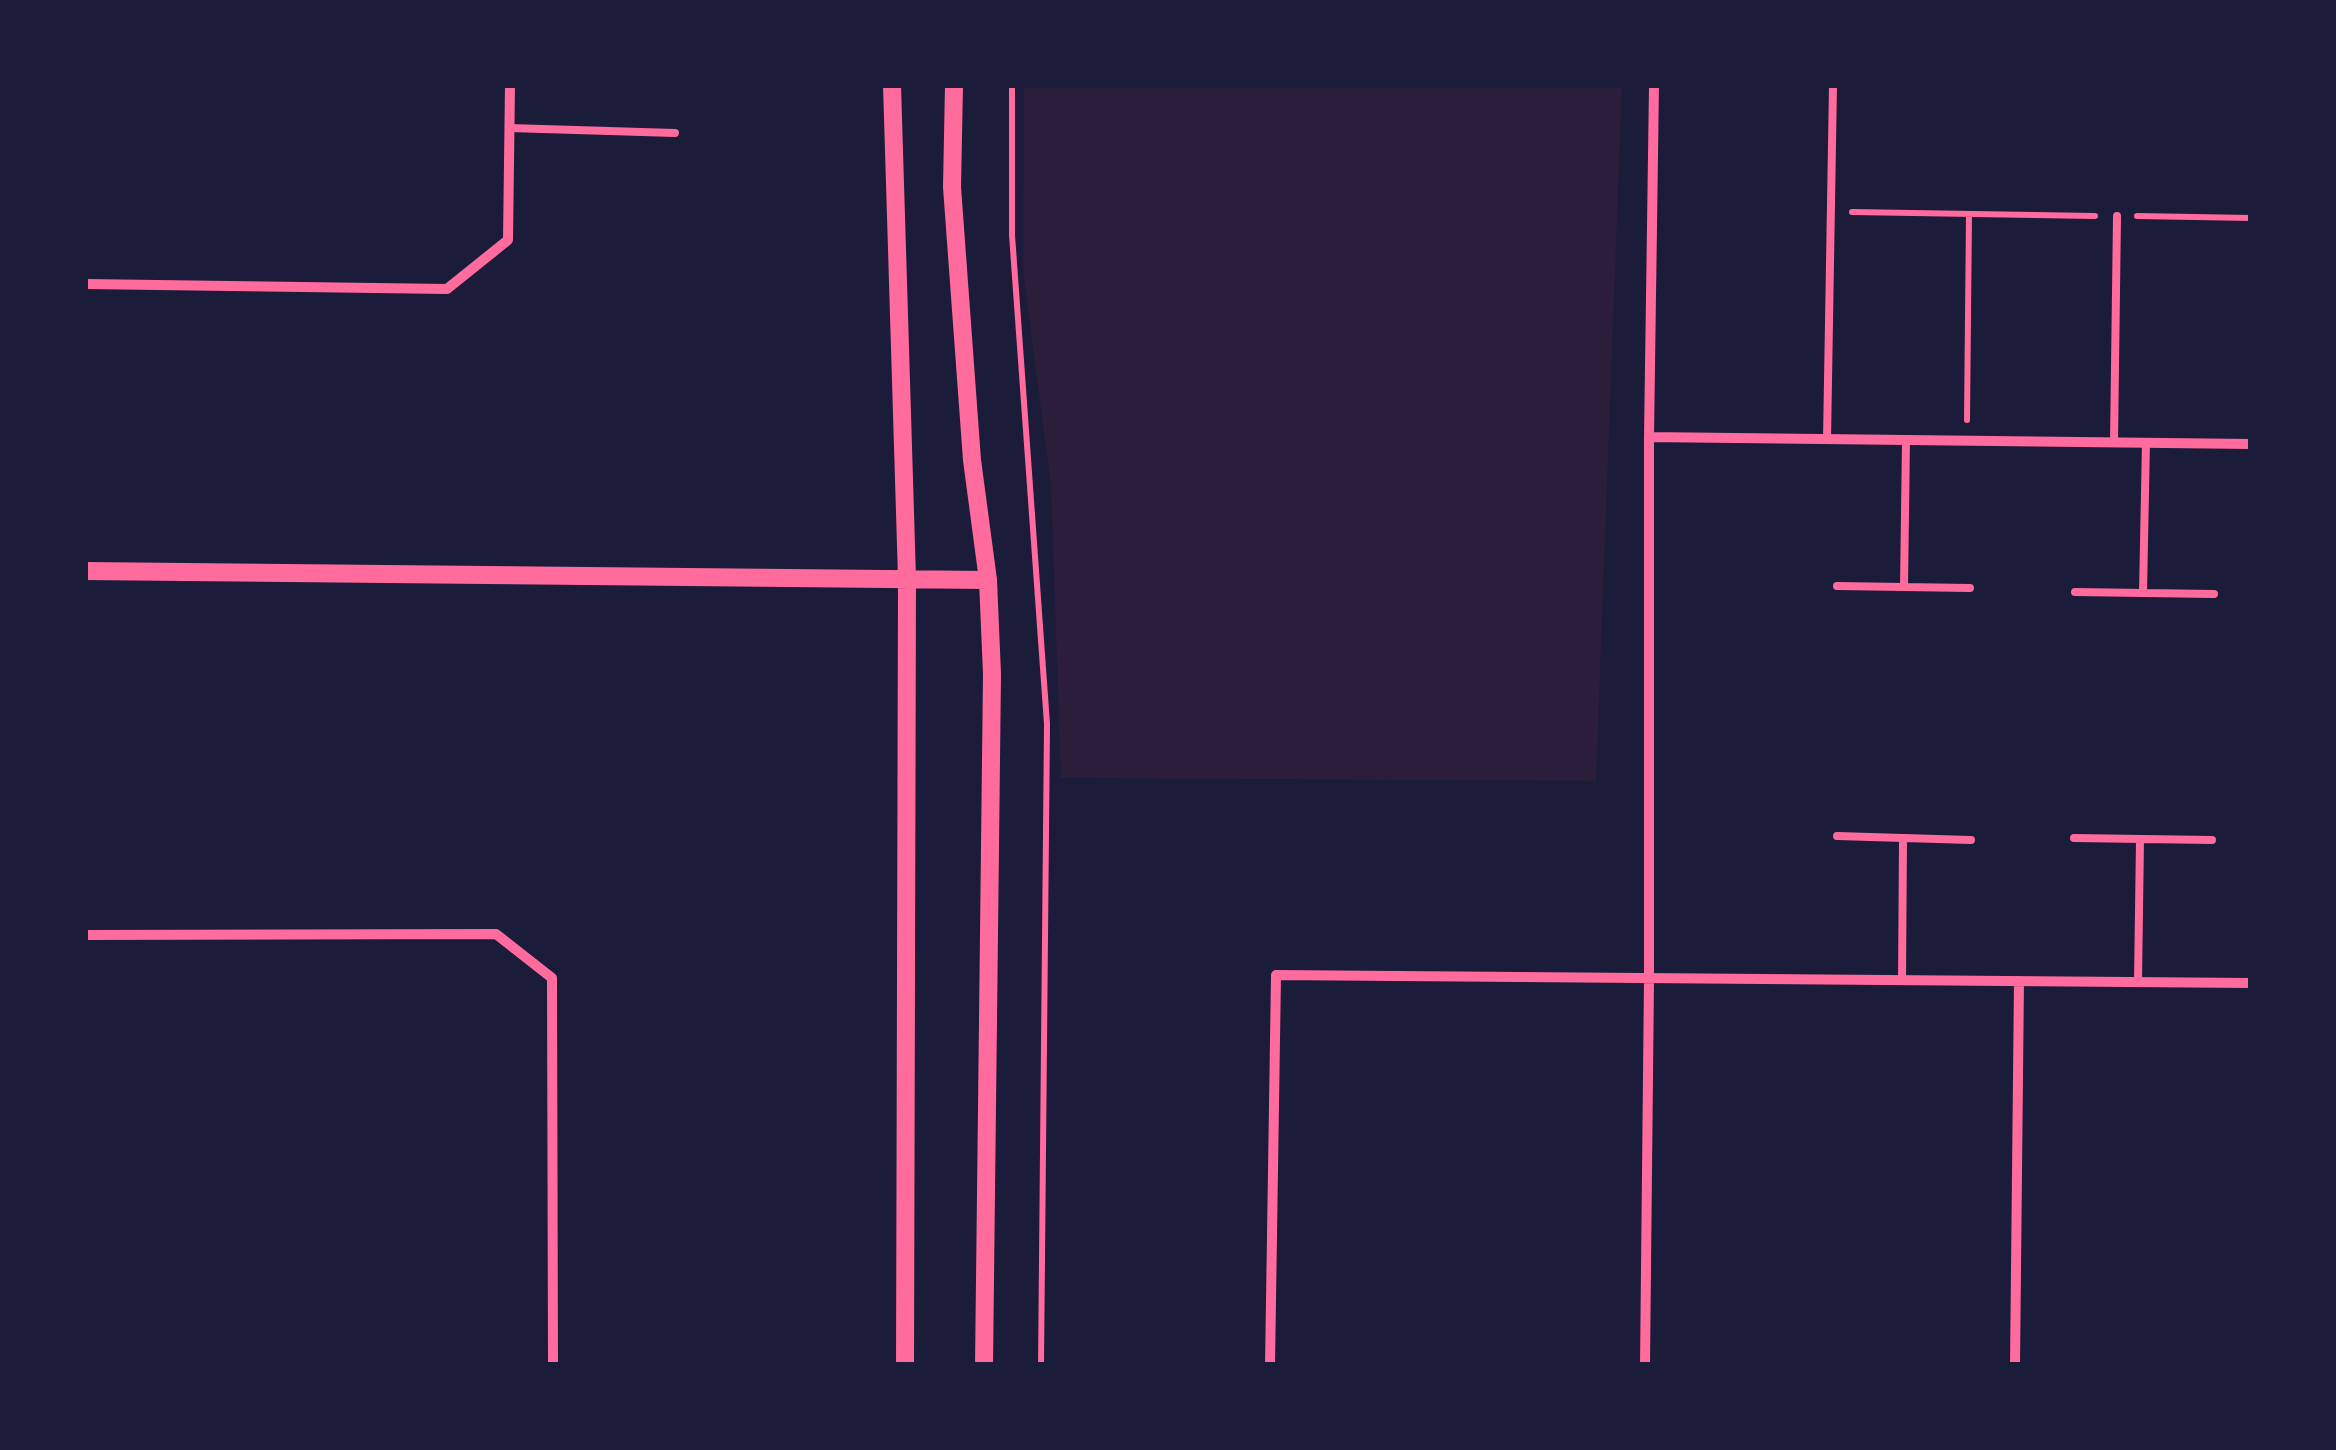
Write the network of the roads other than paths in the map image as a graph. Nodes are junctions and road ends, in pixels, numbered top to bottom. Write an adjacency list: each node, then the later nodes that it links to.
1 (510, 85): 6 (street)
2 (892, 85): 17 (street)
3 (954, 85): 18 (street)
4 (1654, 85): 10 (street)
5 (1834, 85): 11 (lane)
6 (509, 128): 7 (lane); 9 (street)
7 (675, 133)
8 (2117, 216): 13 (lane)
9 (85, 284)
10 (1649, 438): 11 (street); 32 (street)
11 (1827, 440): 12 (street)
12 (1906, 440): 13 (street); 20 (lane)
13 (2114, 442): 14 (street)
14 (2146, 442): 15 (street); 23 (lane)
15 (2251, 444)
16 (85, 571): 17 (street)
17 (907, 578): 18 (street); 38 (street)
18 (988, 580): 39 (street)
19 (1837, 586): 20 (lane)
20 (1904, 587): 21 (lane)
21 (1970, 588)
22 (2076, 592): 23 (lane)
23 (2143, 593): 24 (lane)
24 (2214, 594)
25 (1837, 836): 26 (lane)
26 (1903, 838): 28 (lane); 33 (lane)
27 (2074, 838): 29 (lane)
28 (1971, 840)
29 (2140, 840): 30 (lane); 35 (lane)
30 (2212, 840)
31 (85, 935): 37 (street)
32 (1649, 979): 33 (street); 40 (street); 41 (street)
33 (1902, 980): 34 (street)
34 (2019, 981): 35 (street); 42 (street)
35 (2138, 982): 36 (street)
36 (2251, 983)
37 (553, 1365)
38 (905, 1365)
39 (984, 1365)
40 (1270, 1365)
41 (1645, 1365)
42 (2016, 1365)

